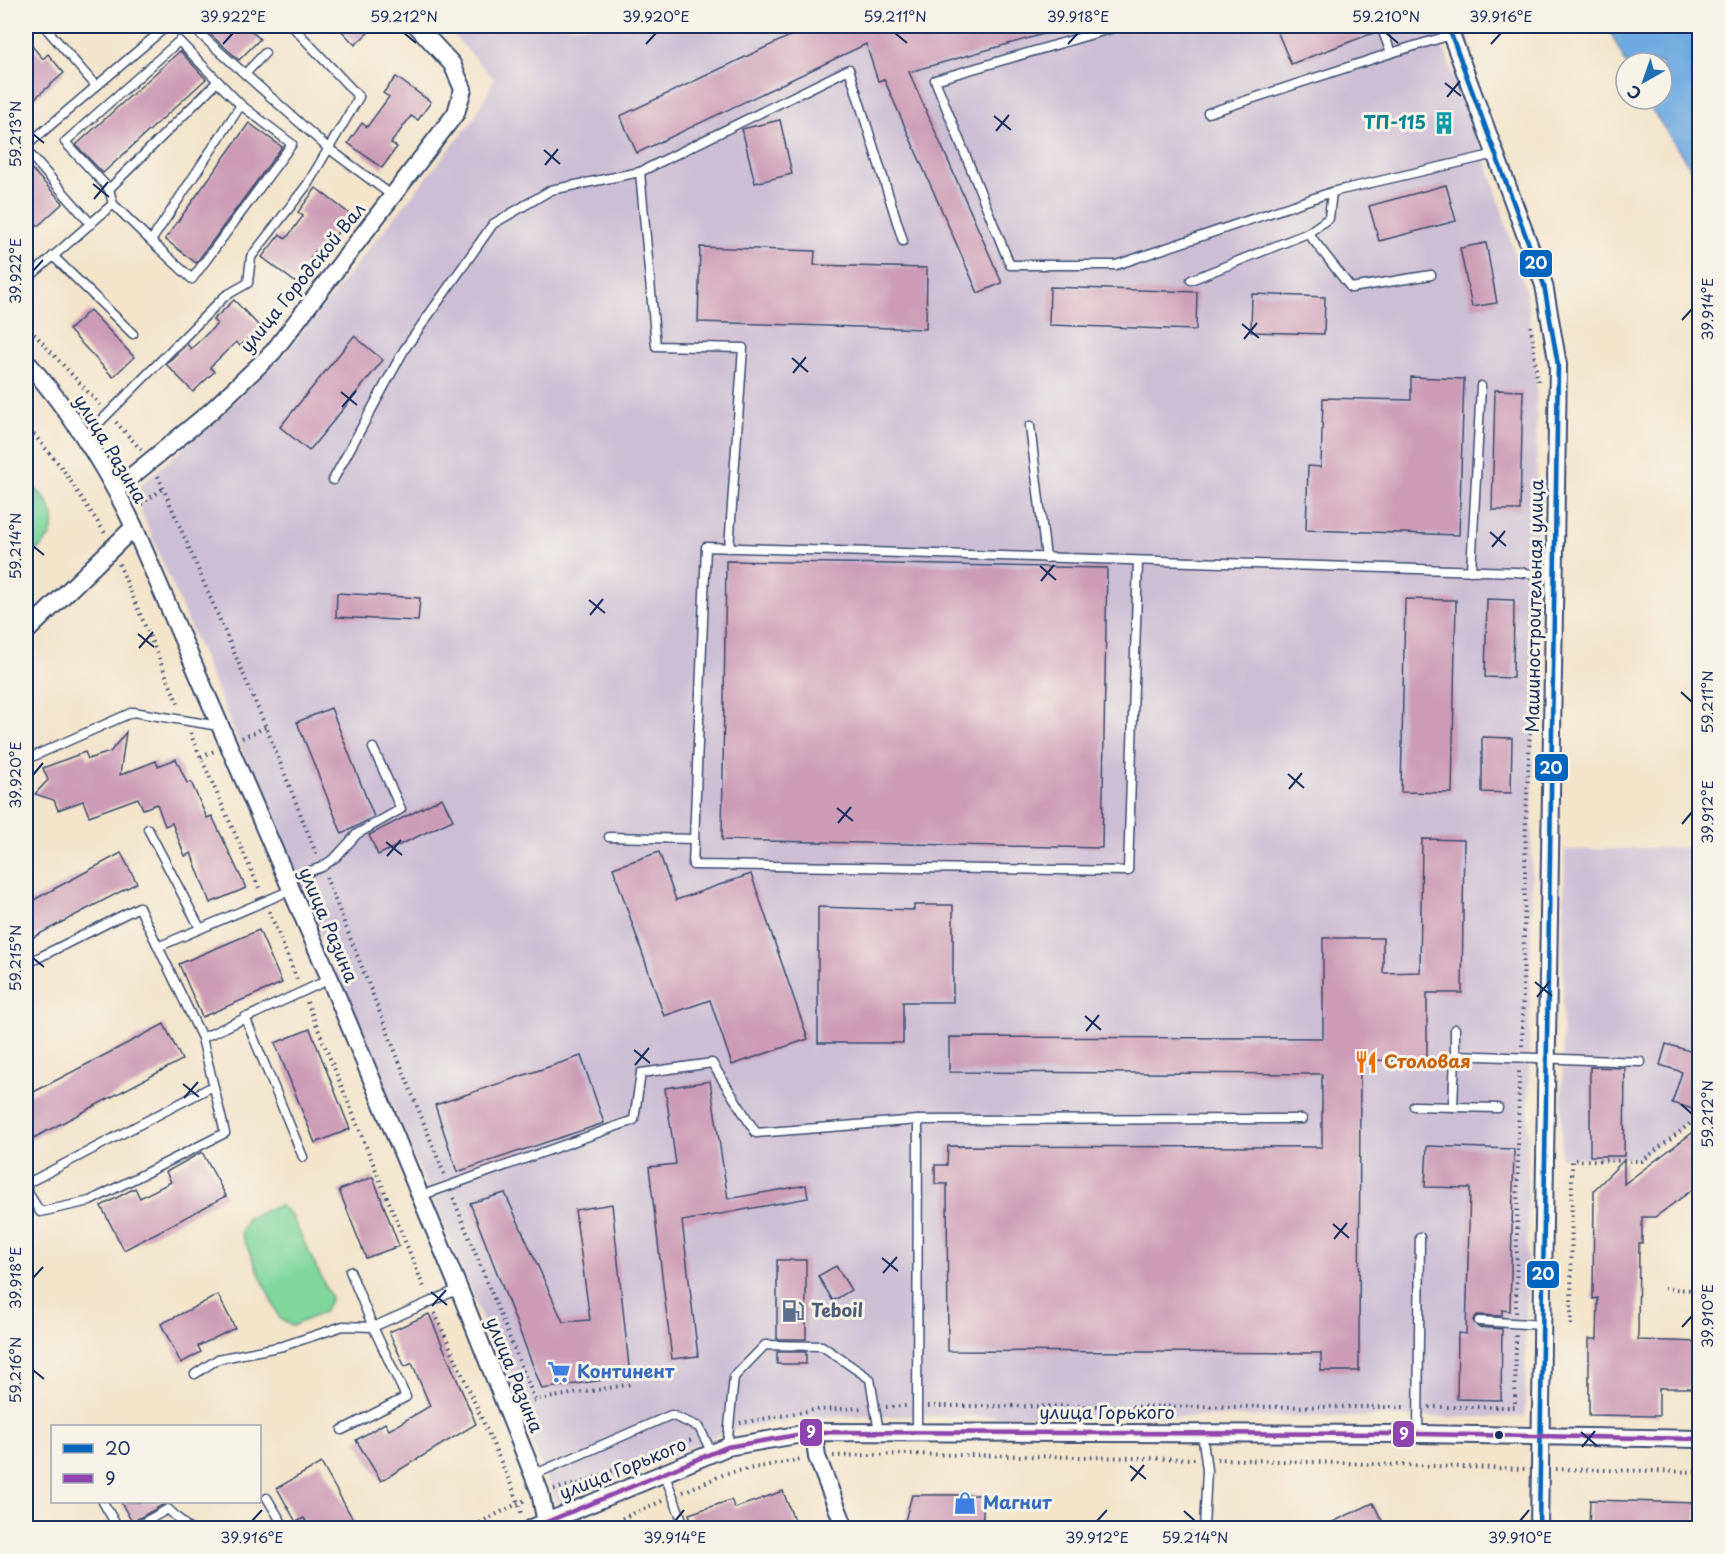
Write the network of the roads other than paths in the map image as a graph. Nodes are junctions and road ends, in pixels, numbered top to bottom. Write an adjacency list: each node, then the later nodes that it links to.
1 (44, 26): 13 (lane)
2 (167, 26): 13 (lane)
3 (292, 26): 17 (lane)
4 (417, 26): 22 (street, улица Городской Вал)
5 (1120, 26): 21 (lane)
6 (1381, 26): 10 (lane)
7 (198, 27): 11 (lane)
8 (1450, 30): 10 (lane); 18 (street, Машиностроительная улица)
9 (265, 53): 11 (lane)
10 (1391, 53): 15 (lane)
11 (245, 74): 17 (lane)
12 (217, 82): 14 (lane); 20 (lane); 20 (lane)
13 (96, 86): 16 (lane)
14 (241, 105): 26 (lane); 26 (lane)
15 (1208, 113)
16 (26, 148): 24 (lane)
17 (328, 148): 22 (lane); 36 (lane)
18 (1497, 154): 21 (lane); 44 (street, Машиностроительная улица)
19 (640, 172): 27 (lane); 37 (lane); 40 (lane)
20 (109, 189): 23 (lane)
21 (1332, 192): 25 (lane)
22 (394, 197): 38 (street, улица Городской Вал)
23 (113, 204): 24 (lane); 26 (lane)
24 (91, 224): 28 (lane)
25 (1308, 233): 29 (lane); 31 (lane)
26 (151, 241)
27 (903, 241)
28 (53, 256): 30 (lane); 32 (lane)
29 (1431, 275)
30 (26, 280)
31 (1191, 280)
32 (133, 334)
33 (26, 362): 36 (street, улица Разина)
34 (1481, 386): 43 (lane)
35 (1030, 426): 41 (lane)
36 (85, 437): 38 (street, улица Разина)
37 (333, 480)
38 (116, 489): 39 (street, улица Разина)
39 (134, 527): 45 (street); 46 (street, улица Разина)
40 (729, 548): 41 (lane); 51 (lane)
41 (1046, 558): 42 (lane)
42 (1138, 561): 43 (lane); 51 (lane)
43 (1471, 571): 44 (lane)
44 (1555, 576): 61 (street, Машиностроительная улица)
45 (26, 632)
46 (219, 726): 48 (lane); 52 (street, улица Разина)
47 (373, 748): 52 (lane)
48 (34, 756)
49 (148, 829): 53 (lane)
50 (609, 837): 51 (lane)
51 (694, 839)
52 (289, 884): 53 (lane); 56 (street, улица Разина)
53 (200, 928): 54 (lane)
54 (160, 946): 55 (lane); 59 (lane)
55 (26, 964)
56 (330, 979): 57 (lane); 72 (street, улица Разина)
57 (245, 1017): 59 (lane); 69 (lane)
58 (1455, 1029): 60 (lane)
59 (202, 1038): 63 (lane)
60 (1455, 1055): 61 (lane); 65 (lane)
61 (1547, 1057): 62 (lane); 77 (street, Машиностроительная улица)
62 (1641, 1062)
63 (213, 1086): 70 (lane); 71 (lane)
64 (1414, 1106): 65 (lane)
65 (1453, 1107): 66 (lane)
66 (1498, 1108)
67 (1302, 1119): 68 (lane)
68 (918, 1120): 72 (lane); 81 (lane)
69 (303, 1157)
70 (26, 1184)
71 (26, 1189)
72 (420, 1196): 75 (street, улица Разина)
73 (1420, 1237): 85 (lane)
74 (350, 1270): 78 (lane)
75 (459, 1289): 78 (lane); 90 (street, улица Разина)
76 (1479, 1321): 77 (lane)
77 (1543, 1325): 86 (street, Машиностроительная улица)
78 (373, 1327): 79 (lane); 80 (lane)
79 (195, 1374)
80 (342, 1430)
81 (917, 1431): 83 (street, улица Горького); 84 (street, улица Горького)
82 (814, 1432): 83 (street, улица Горького); 88 (street, улица Горького); 99 (street)
83 (879, 1432): 88 (lane)
84 (1202, 1433): 85 (street, улица Горького); 100 (lane)
85 (1418, 1434): 86 (street, улица Горького)
86 (1541, 1435): 87 (street, улица Горького); 101 (street, Машиностроительная улица)
87 (1700, 1439)
88 (720, 1450): 89 (street, улица Горького); 90 (lane)
89 (664, 1473): 93 (street, улица Горького); 98 (lane)
90 (533, 1475): 93 (street, улица Разина)
91 (267, 1498): 97 (lane)
92 (105, 1503): 94 (lane)
93 (537, 1525)
94 (118, 1528)
95 (134, 1528): 96 (lane)
96 (188, 1528)
97 (285, 1528)
98 (685, 1528)
99 (845, 1528)
100 (1204, 1528)
101 (1539, 1528)

